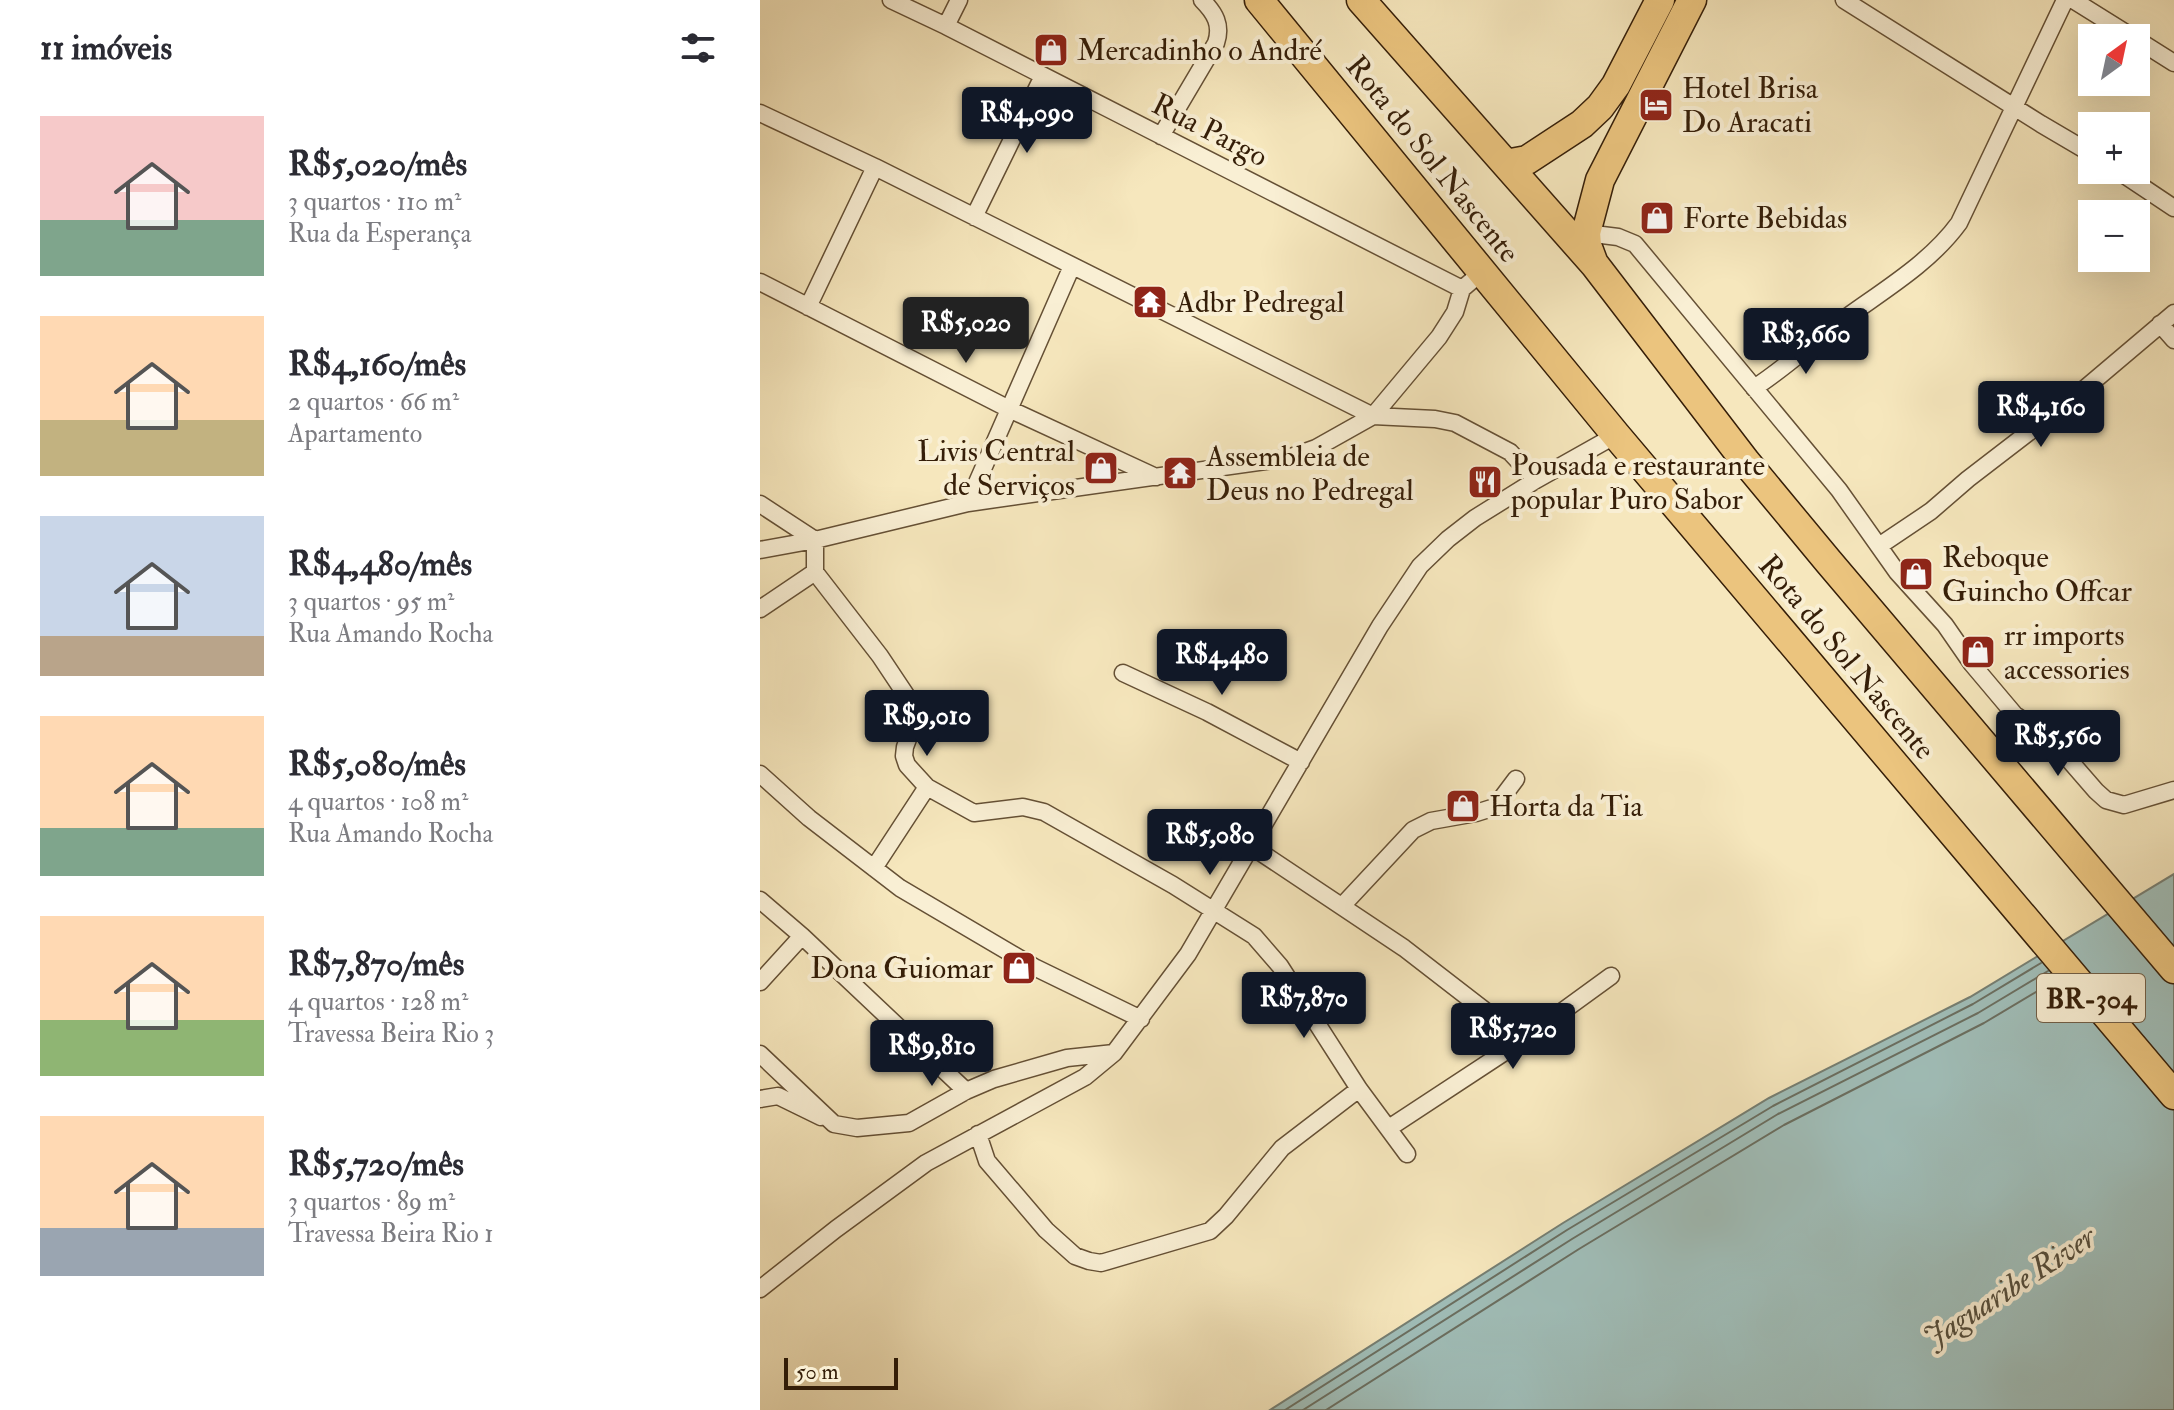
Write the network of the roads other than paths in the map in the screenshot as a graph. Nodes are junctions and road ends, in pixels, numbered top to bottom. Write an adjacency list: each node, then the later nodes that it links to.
1 (891, 0): 12 (street, Rua Pargo)
2 (959, 0): 12 (street)
3 (1202, 0): 18 (street)
4 (1259, 0): 28 (highway, Rota do Sol Nascente / BR-304)
5 (1361, 0): 20 (highway, Rota do Sol Nascente / BR-304)
6 (1660, 0): 20 (highway)
7 (1692, 0): 25 (highway)
8 (1844, 0): 16 (street)
9 (2065, 0): 16 (street)
10 (2073, 0): 11 (street)
11 (2111, 24)
12 (946, 26): 15 (street, Rua Pargo)
13 (2150, 48): 14 (street)
14 (2174, 63)
15 (1043, 76): 18 (street, Rua Pargo); 24 (street)
16 (2013, 106): 19 (street); 34 (street)
17 (760, 113): 21 (street)
18 (1161, 136): 28 (street, Rua Pargo)
19 (2078, 145)
20 (1506, 164): 26 (highway, Rota do Sol Nascente / BR-304)
21 (875, 167): 24 (street); 30 (street)
22 (2138, 184): 23 (street)
23 (2174, 208)
24 (974, 217): 27 (street)
25 (1586, 233): 26 (highway); 34 (street)
26 (1595, 265): 59 (highway, Rota do Sol Nascente / BR-304)
27 (1072, 266): 35 (street); 36 (street)
28 (1472, 280): 36 (street); 37 (highway, Rota do Sol Nascente / BR-304)
29 (760, 282): 30 (street)
30 (808, 307): 35 (street)
31 (2174, 313): 32 (street)
32 (2160, 324): 33 (street); 43 (street)
33 (2174, 340)
34 (1754, 388): 43 (street)
35 (1009, 409): 38 (street); 40 (street)
36 (1373, 416): 38 (street); 39 (street)
37 (1616, 435): 39 (street); 68 (highway, Rota do Sol Nascente / BR-304)
38 (1157, 478): 40 (street)
39 (1536, 480): 48 (street)
40 (968, 503): 42 (street)
41 (760, 504): 42 (street)
42 (815, 540): 44 (street); 45 (street)
43 (1879, 546): 52 (street)
44 (760, 550)
45 (815, 572): 46 (street); 51 (street)
46 (760, 609)
47 (1123, 673): 48 (street)
48 (1301, 762): 53 (street)
49 (760, 774): 54 (street)
50 (1516, 779): 56 (street)
51 (927, 787): 54 (street); 57 (street)
52 (2174, 790)
53 (1251, 846): 56 (street); 57 (street)
54 (874, 868): 62 (street)
55 (760, 900): 58 (street)
56 (1342, 906): 63 (street)
57 (1213, 912): 62 (street); 66 (street)
58 (802, 936): 61 (street); 67 (street)
59 (2174, 969)
60 (1611, 976): 63 (street)
61 (760, 982)
62 (1141, 1019): 64 (street)
63 (1523, 1040): 71 (street)
64 (1114, 1053): 67 (street); 72 (street)
65 (760, 1054): 70 (street)
66 (1359, 1089): 71 (street); 72 (street)
67 (966, 1091): 70 (street)
68 (2174, 1095)
69 (760, 1099): 70 (street)
70 (834, 1124)
71 (1389, 1128): 73 (street)
72 (978, 1134): 74 (street)
73 (1407, 1154)
74 (760, 1289)

